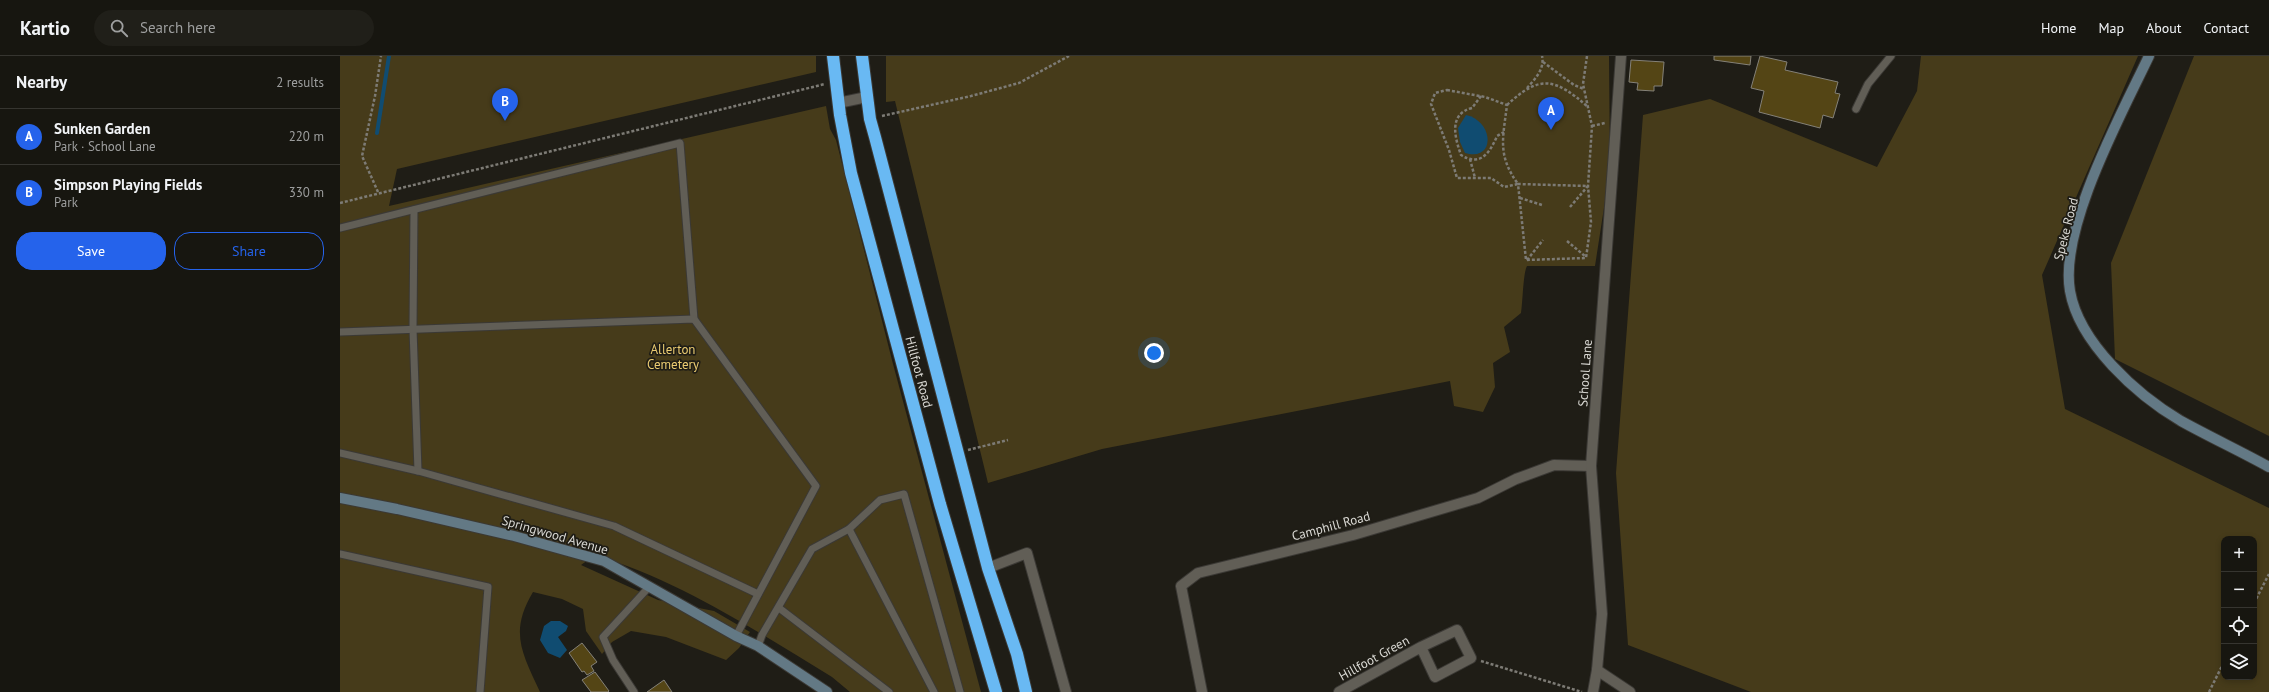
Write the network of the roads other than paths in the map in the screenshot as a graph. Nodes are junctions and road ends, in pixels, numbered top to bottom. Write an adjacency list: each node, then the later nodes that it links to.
1 (833, 56): 7 (highway, Hillfoot Road)
2 (862, 56): 6 (highway, Hillfoot Road)
3 (1621, 56): 15 (street, School Lane)
4 (1891, 56): 8 (lane)
5 (2150, 56): 16 (street, Speke Road)
6 (867, 97): 7 (street); 21 (highway, Hillfoot Road)
7 (838, 103): 35 (highway, Hillfoot Road)
8 (1856, 109)
9 (414, 210): 10 (lane); 11 (lane); 12 (lane)
10 (340, 228)
11 (694, 319): 12 (lane); 23 (lane)
12 (413, 329): 13 (lane); 17 (lane)
13 (340, 332)
14 (340, 453): 17 (lane)
15 (1591, 466): 28 (street, School Lane); 38 (street, Camphill Road)
16 (2269, 467)
17 (418, 471): 23 (lane)
18 (340, 498): 22 (street, Springwood Avenue)
19 (849, 529): 24 (lane); 33 (lane); 34 (lane)
20 (340, 554): 29 (lane)
21 (988, 568): 36 (highway, Hillfoot Road); 37 (street)
22 (649, 587): 25 (street, Springwood Avenue); 30 (lane)
23 (758, 594): 25 (lane)
24 (779, 608): 26 (lane); 32 (lane)
25 (736, 636): 26 (street, Springwood Avenue)
26 (758, 646): 31 (street, Springwood Avenue)
27 (1421, 647): 27 (street, Hillfoot Green); 39 (street, Hillfoot Green)
28 (1597, 670): 40 (street, School Lane); 41 (street)
29 (480, 692)
30 (634, 692)
31 (827, 692)
32 (889, 692)
33 (934, 692)
34 (960, 692)
35 (996, 692)
36 (1026, 692)
37 (1066, 692)
38 (1202, 692)
39 (1339, 692)
40 (1593, 692)
41 (1630, 692)

